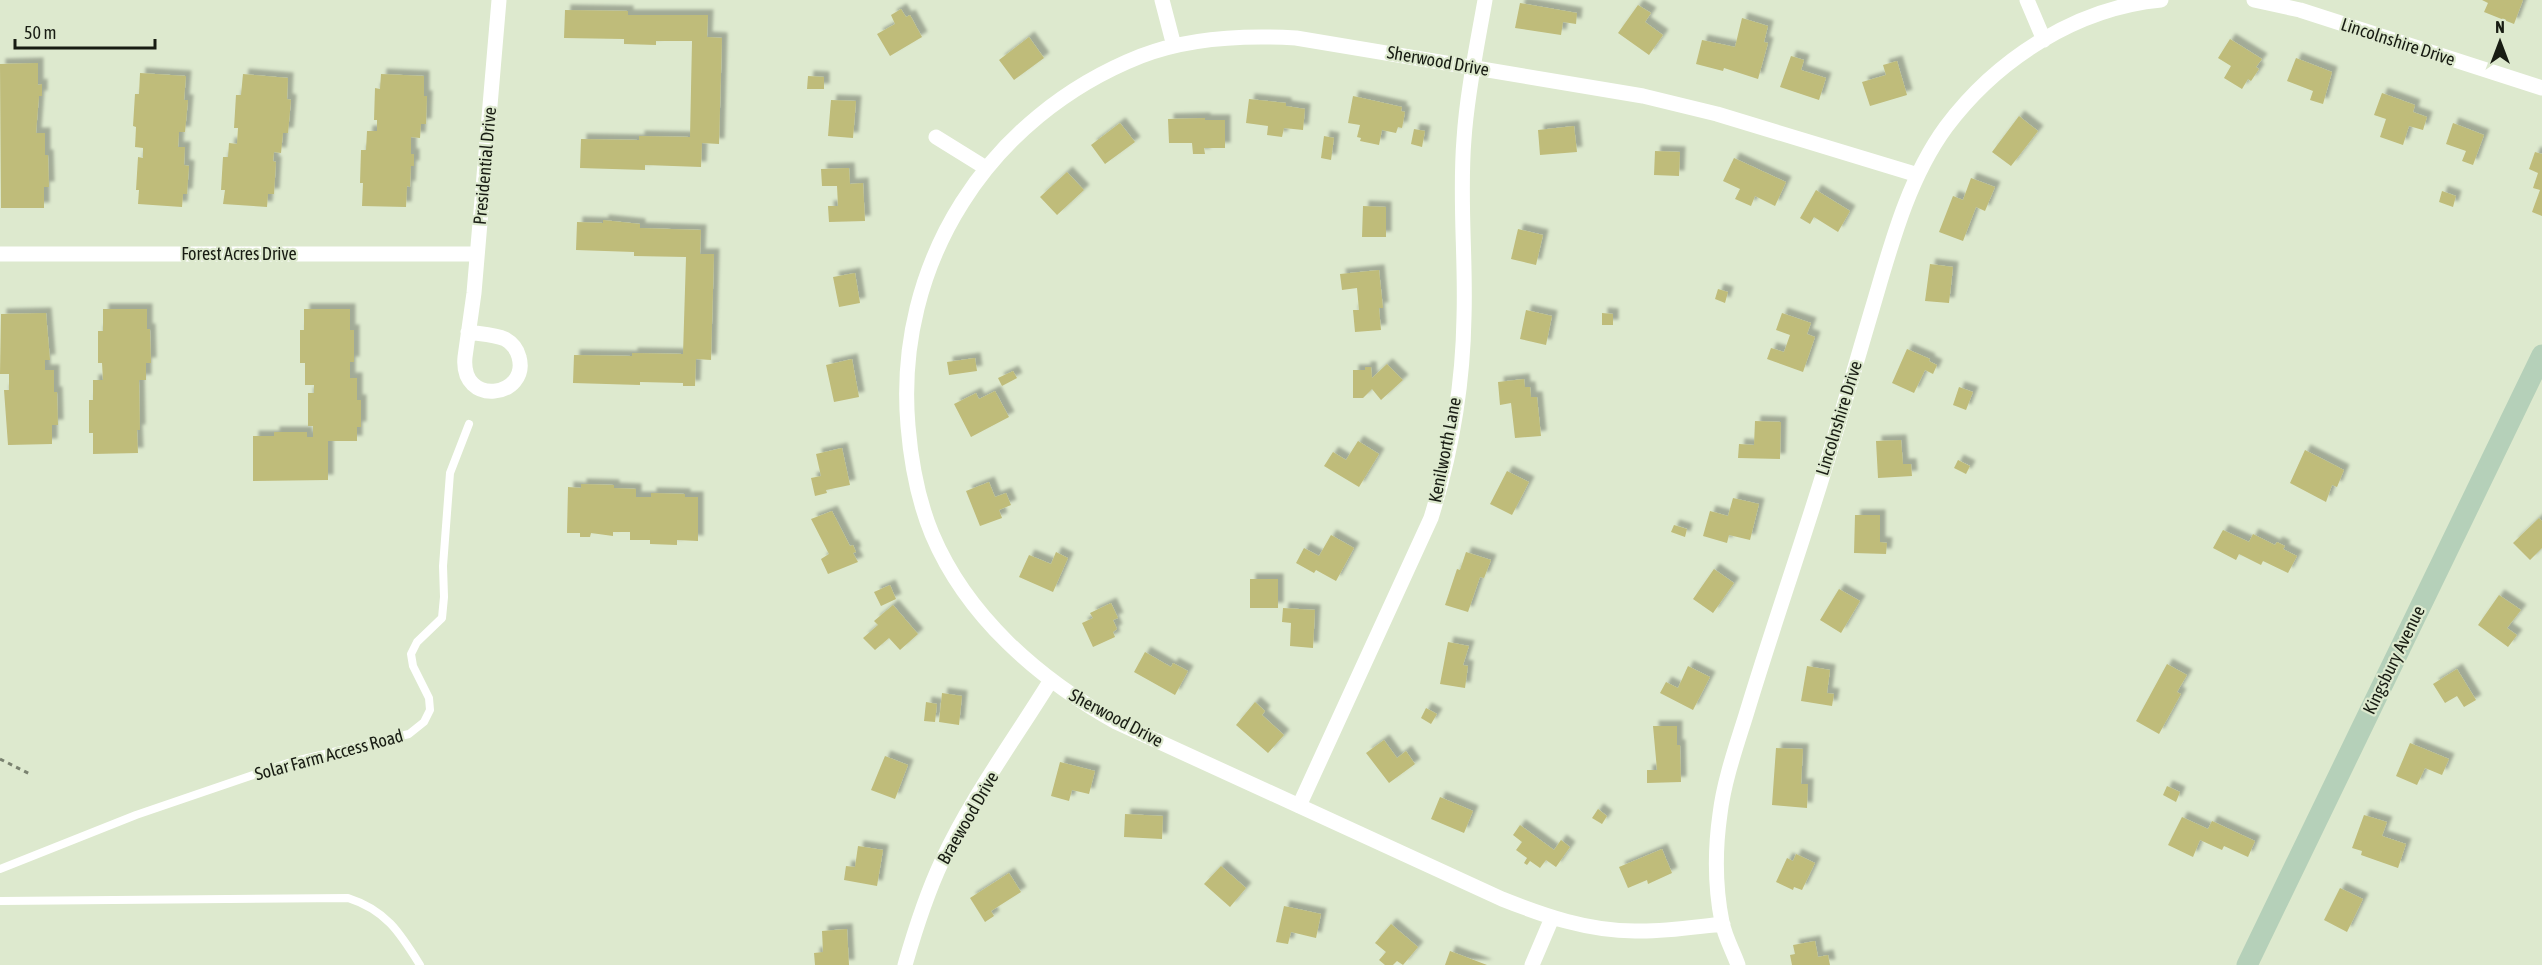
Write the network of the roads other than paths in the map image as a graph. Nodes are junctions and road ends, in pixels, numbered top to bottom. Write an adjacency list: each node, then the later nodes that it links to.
1 (499, 0): 15 (street, Presidential Drive)
2 (1162, 0): 8 (street)
3 (1485, 0): 9 (street, Kenilworth Lane)
4 (2027, 0): 7 (street)
5 (2161, 0): 7 (street, Lincolnshire Drive)
6 (2254, 0): 10 (street, Lincolnshire Drive)
7 (2044, 40): 13 (street, Lincolnshire Drive)
8 (1174, 46): 9 (street, Sherwood Drive); 12 (street, Sherwood Drive)
9 (1474, 67): 13 (street, Sherwood Drive); 20 (street, Kenilworth Lane)
10 (2542, 88)
11 (936, 137): 12 (street)
12 (986, 168): 19 (street, Sherwood Drive)
13 (1918, 175): 24 (street, Lincolnshire Drive)
14 (0, 254): 15 (street, Forest Acres Drive)
15 (477, 254): 16 (street, Presidential Drive)
16 (468, 332): 16 (street, Presidential Drive)
17 (2542, 355): 29 (main road, Kingsbury Avenue)
18 (469, 424): 21 (lane, Solar Farm Access Road)
19 (1051, 680): 20 (street, Sherwood Drive); 26 (street, Braewood Drive)
20 (1299, 806): 23 (street, Sherwood Drive)
21 (0, 869)
22 (0, 901): 25 (lane)
23 (1552, 918): 24 (street, Sherwood Drive); 27 (street)
24 (1723, 924): 28 (street, Lincolnshire Drive)
25 (420, 965)
26 (905, 965)
27 (1532, 965)
28 (1738, 965)
29 (2247, 965)

